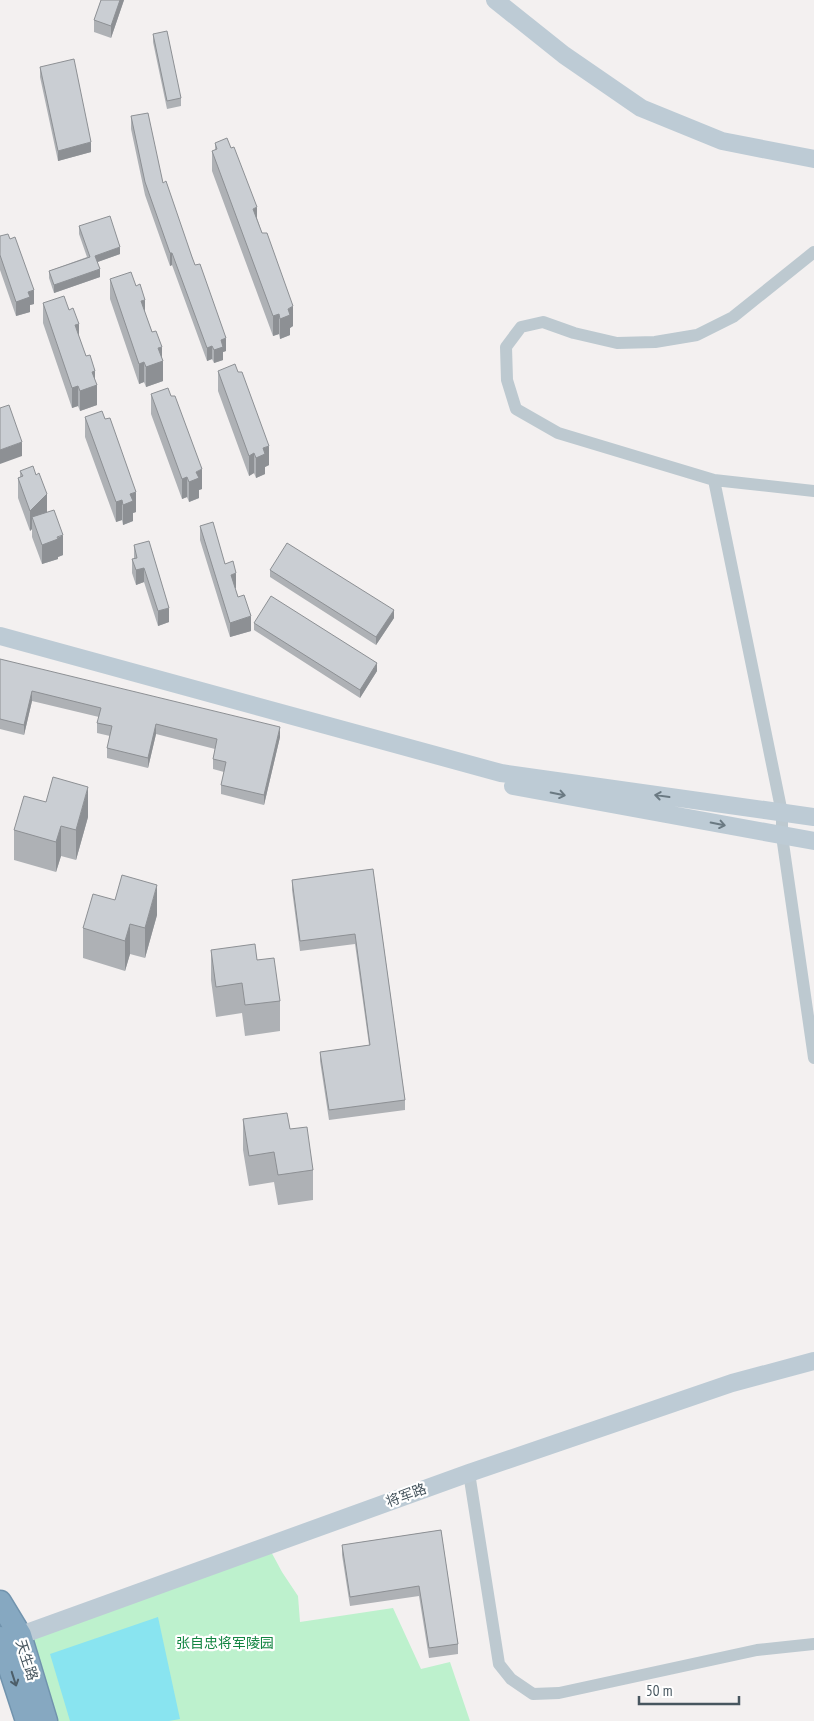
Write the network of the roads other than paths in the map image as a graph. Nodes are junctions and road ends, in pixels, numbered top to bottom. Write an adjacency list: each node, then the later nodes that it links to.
1 (495, 0): 2 (street)
2 (814, 159)
3 (814, 252): 4 (street)
4 (714, 480): 5 (street); 8 (street)
5 (814, 491)
6 (0, 636): 7 (street)
7 (344, 730): 8 (street, one-way to 7); 10 (street, one-way to 10)
8 (782, 813): 9 (street); 10 (street)
9 (814, 817)
10 (782, 836): 11 (street); 12 (street)
11 (814, 841)
12 (814, 1058)
13 (814, 1361): 14 (street, 将军路)
14 (468, 1473): 16 (street, 将军路); 17 (street)
15 (0, 1602): 16 (highway, 天生路)
16 (7, 1638): 18 (highway, 天生路, one-way to 18); 19 (highway, 天生路)
17 (814, 1644)
18 (27, 1721)
19 (46, 1721)

